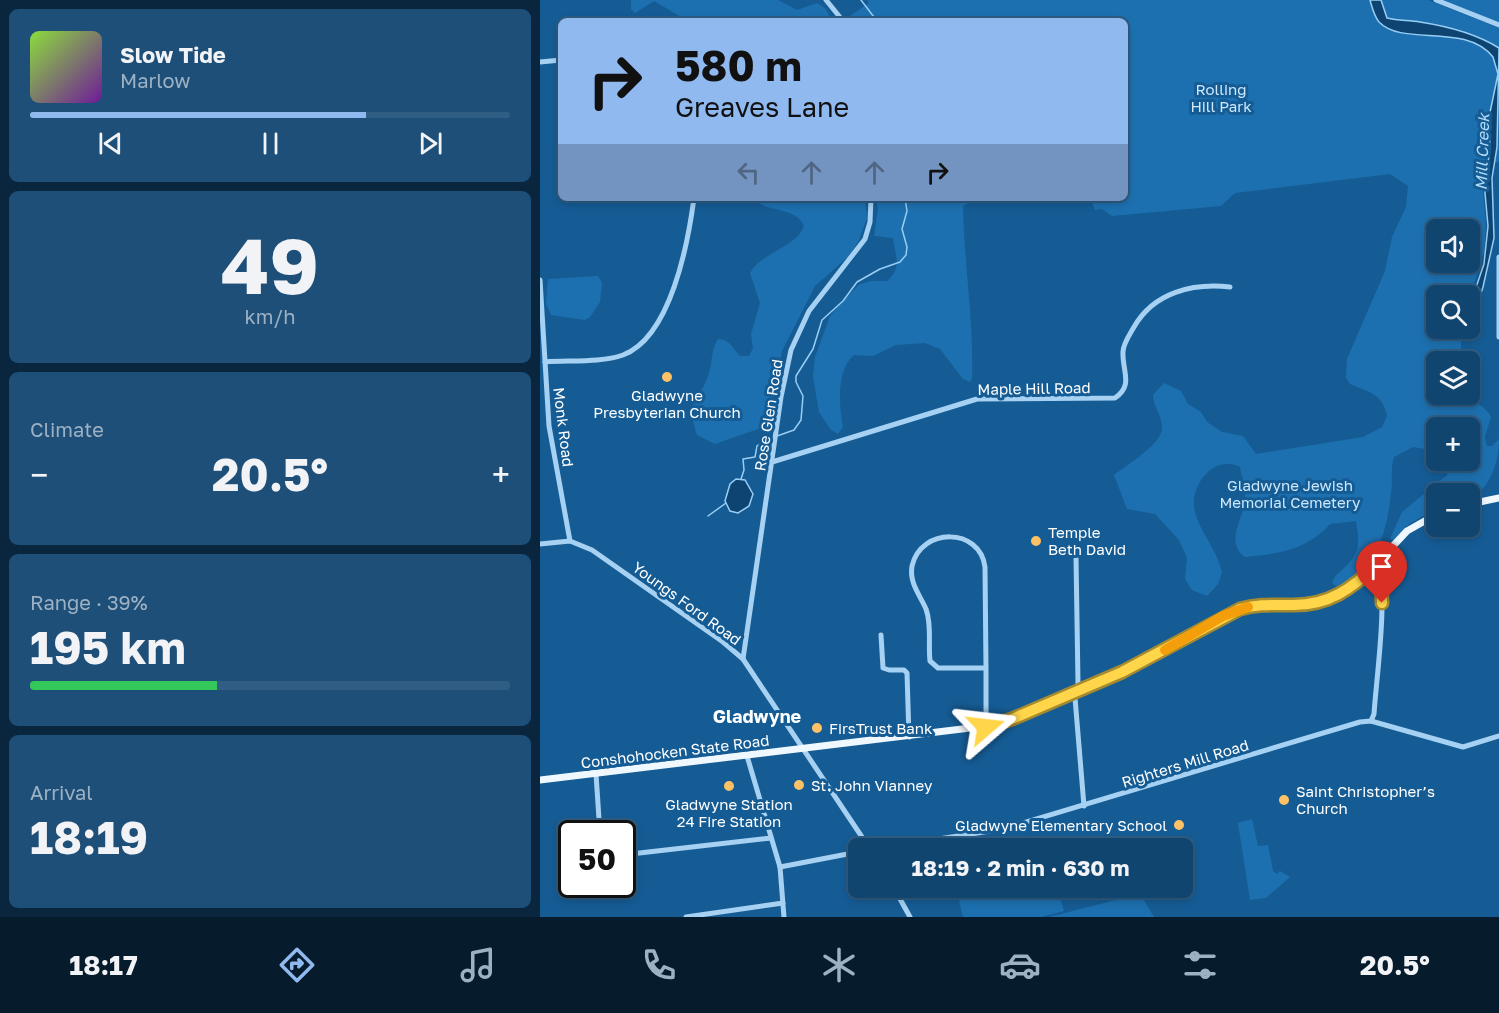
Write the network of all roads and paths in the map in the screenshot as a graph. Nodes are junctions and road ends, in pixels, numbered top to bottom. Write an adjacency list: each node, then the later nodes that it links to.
1 (826, 0): 3 (street)
2 (1436, 0): 4 (street)
3 (841, 18)
4 (1499, 25)
5 (558, 60): 6 (street)
6 (540, 62)
7 (693, 201): 13 (street)
8 (871, 201): 14 (street, Rose Glen Road)
9 (1499, 257): 12 (street)
10 (540, 280): 13 (street, Monk Road)
11 (1230, 287): 14 (street, Maple Hill Road)
12 (1499, 337)
13 (545, 362): 18 (street, Monk Road)
14 (772, 462): 23 (street, Rose Glen Road)
15 (1499, 498): 16 (main road)
16 (1480, 502)
17 (1426, 520): 21 (main road, Conshohocken State Road)
18 (570, 541): 19 (street); 23 (street, Youngs Ford Road)
19 (540, 544)
20 (1076, 557): 25 (street)
21 (1377, 564): 25 (main road, Conshohocken State Road); 26 (street)
22 (881, 635): 29 (street)
23 (743, 659): 30 (street, Youngs Ford Road)
24 (986, 668): 24 (street); 27 (street)
25 (1076, 692): 27 (main road, Conshohocken State Road); 34 (street)
26 (1371, 722): 28 (street, Righters Mill Road); 34 (street, Righters Mill Road)
27 (986, 727): 29 (main road, Conshohocken State Road)
28 (1499, 736)
29 (909, 737): 30 (main road, Conshohocken State Road)
30 (802, 749): 31 (main road, Conshohocken State Road); 37 (street, Youngs Ford Road)
31 (747, 756): 32 (main road, Conshohocken State Road); 36 (street)
32 (596, 774): 33 (main road, Conshohocken State Road); 35 (street)
33 (540, 780)
34 (1084, 806): 38 (street, Righters Mill Road)
35 (599, 820)
36 (771, 838): 39 (street); 41 (street)
37 (864, 838)
38 (944, 838)
39 (636, 853)
40 (848, 854): 41 (street)
41 (780, 867): 43 (street)
42 (900, 898): 46 (street)
43 (783, 903): 44 (street); 45 (street)
44 (686, 917)
45 (784, 917)
46 (910, 917)

